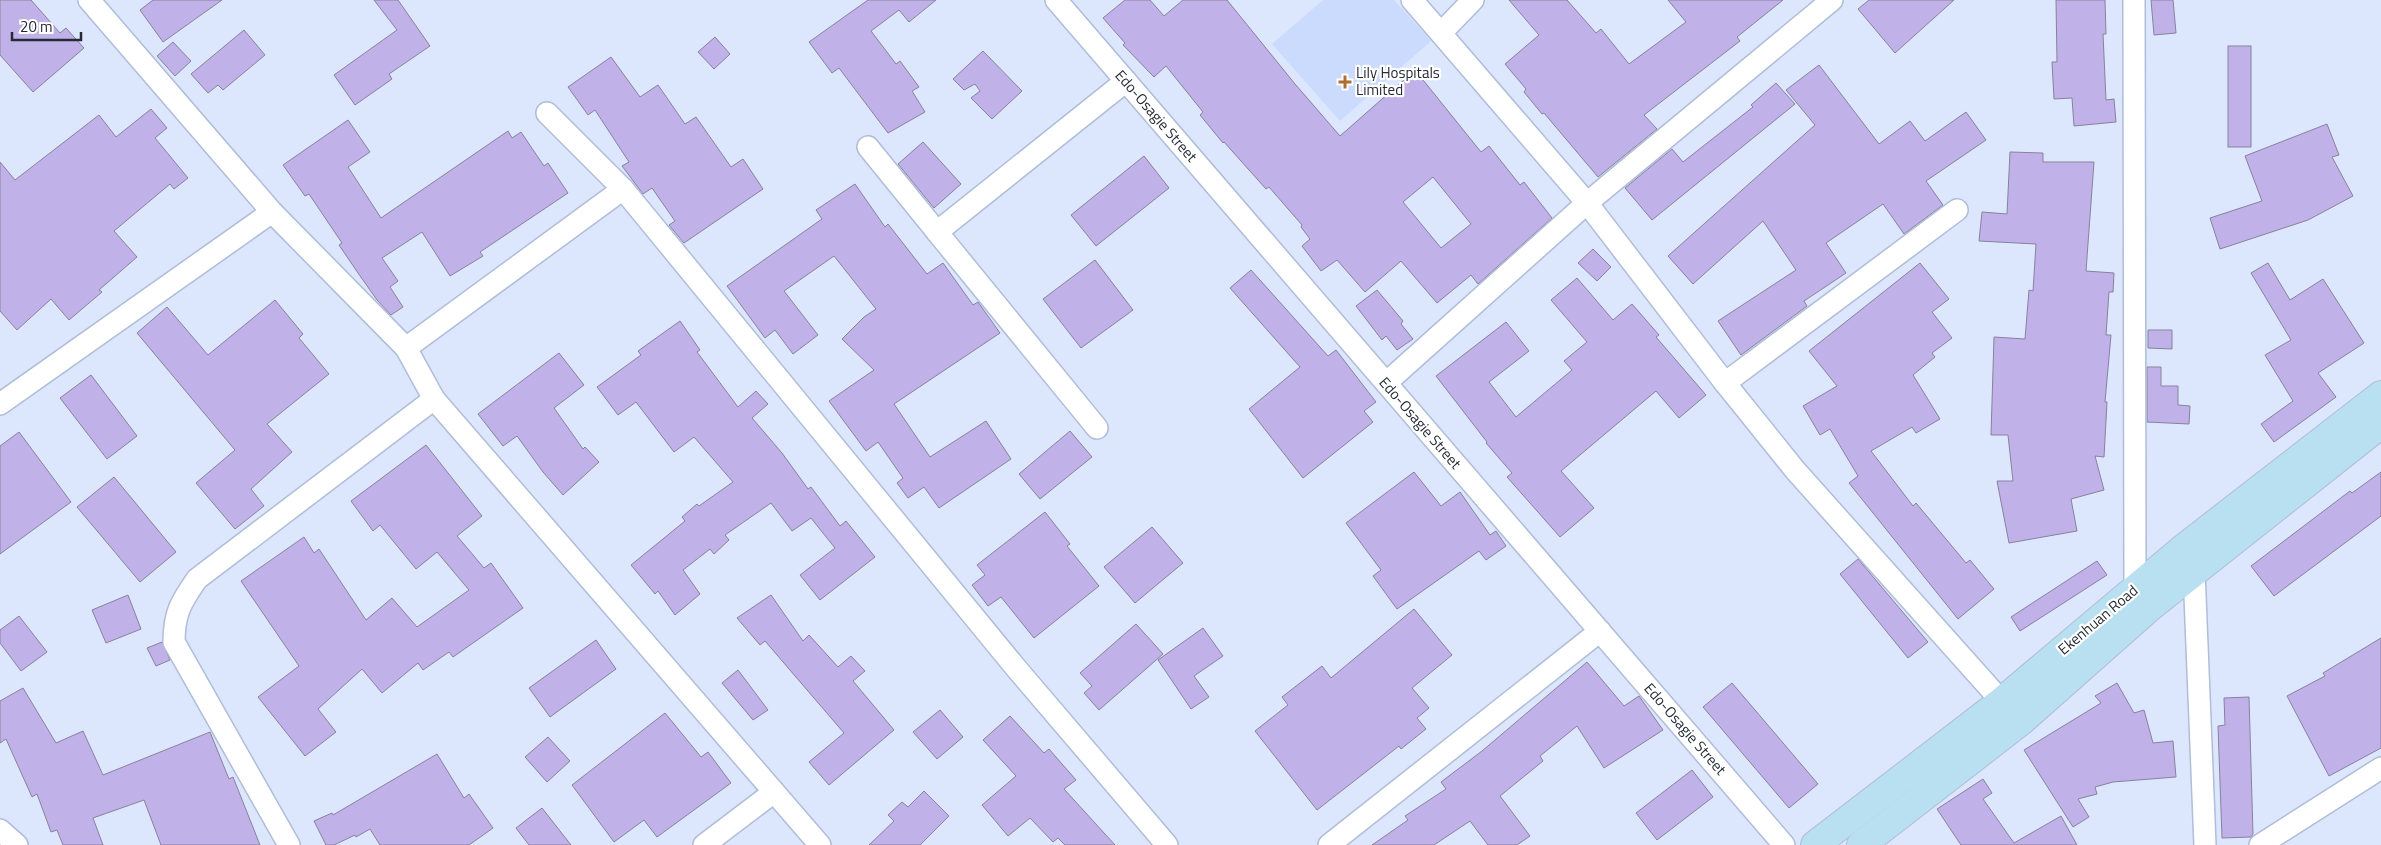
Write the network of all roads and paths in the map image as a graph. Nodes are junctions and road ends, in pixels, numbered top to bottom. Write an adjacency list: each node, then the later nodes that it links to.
1 (89, 0): 14 (street)
2 (1056, 0): 8 (street, Edo-Osagie Street)
3 (1412, 0): 7 (street)
4 (1473, 0): 7 (street)
5 (1832, 0): 12 (street)
6 (2134, 0): 25 (street)
7 (1440, 33): 12 (street)
8 (1126, 81): 15 (street); 17 (street, Edo-Osagie Street)
9 (547, 113): 11 (street)
10 (868, 147): 15 (street)
11 (623, 189): 16 (street); 36 (street)
12 (1587, 203): 17 (street); 18 (street)
13 (1957, 210): 18 (street)
14 (272, 212): 16 (street); 21 (street)
15 (937, 232): 23 (street)
16 (406, 348): 20 (street)
17 (1386, 383): 26 (street, Edo-Osagie Street)
18 (1725, 383): 27 (street)
19 (2381, 395): 25 (main road, Ekenhuan Road)
20 (434, 399): 30 (street); 33 (street)
21 (0, 404)
22 (2381, 424): 24 (main road, Ekenhuan Road)
23 (1097, 428)
24 (2194, 571): 28 (main road, Ekenhuan Road); 41 (street)
25 (2135, 588): 27 (main road, Ekenhuan Road)
26 (1600, 631): 37 (street); 38 (street, Edo-Osagie Street)
27 (2001, 702): 28 (street); 39 (main road, Ekenhuan Road)
28 (2020, 722): 40 (main road, Ekenhuan Road)
29 (2381, 768): 42 (street)
30 (774, 792): 34 (street); 35 (street)
31 (0, 830): 32 (street)
32 (17, 845)
33 (290, 845)
34 (704, 845)
35 (820, 845)
36 (1167, 845)
37 (1329, 845)
38 (1784, 845)
39 (1815, 845)
40 (1861, 845)
41 (2205, 845)
42 (2260, 845)

